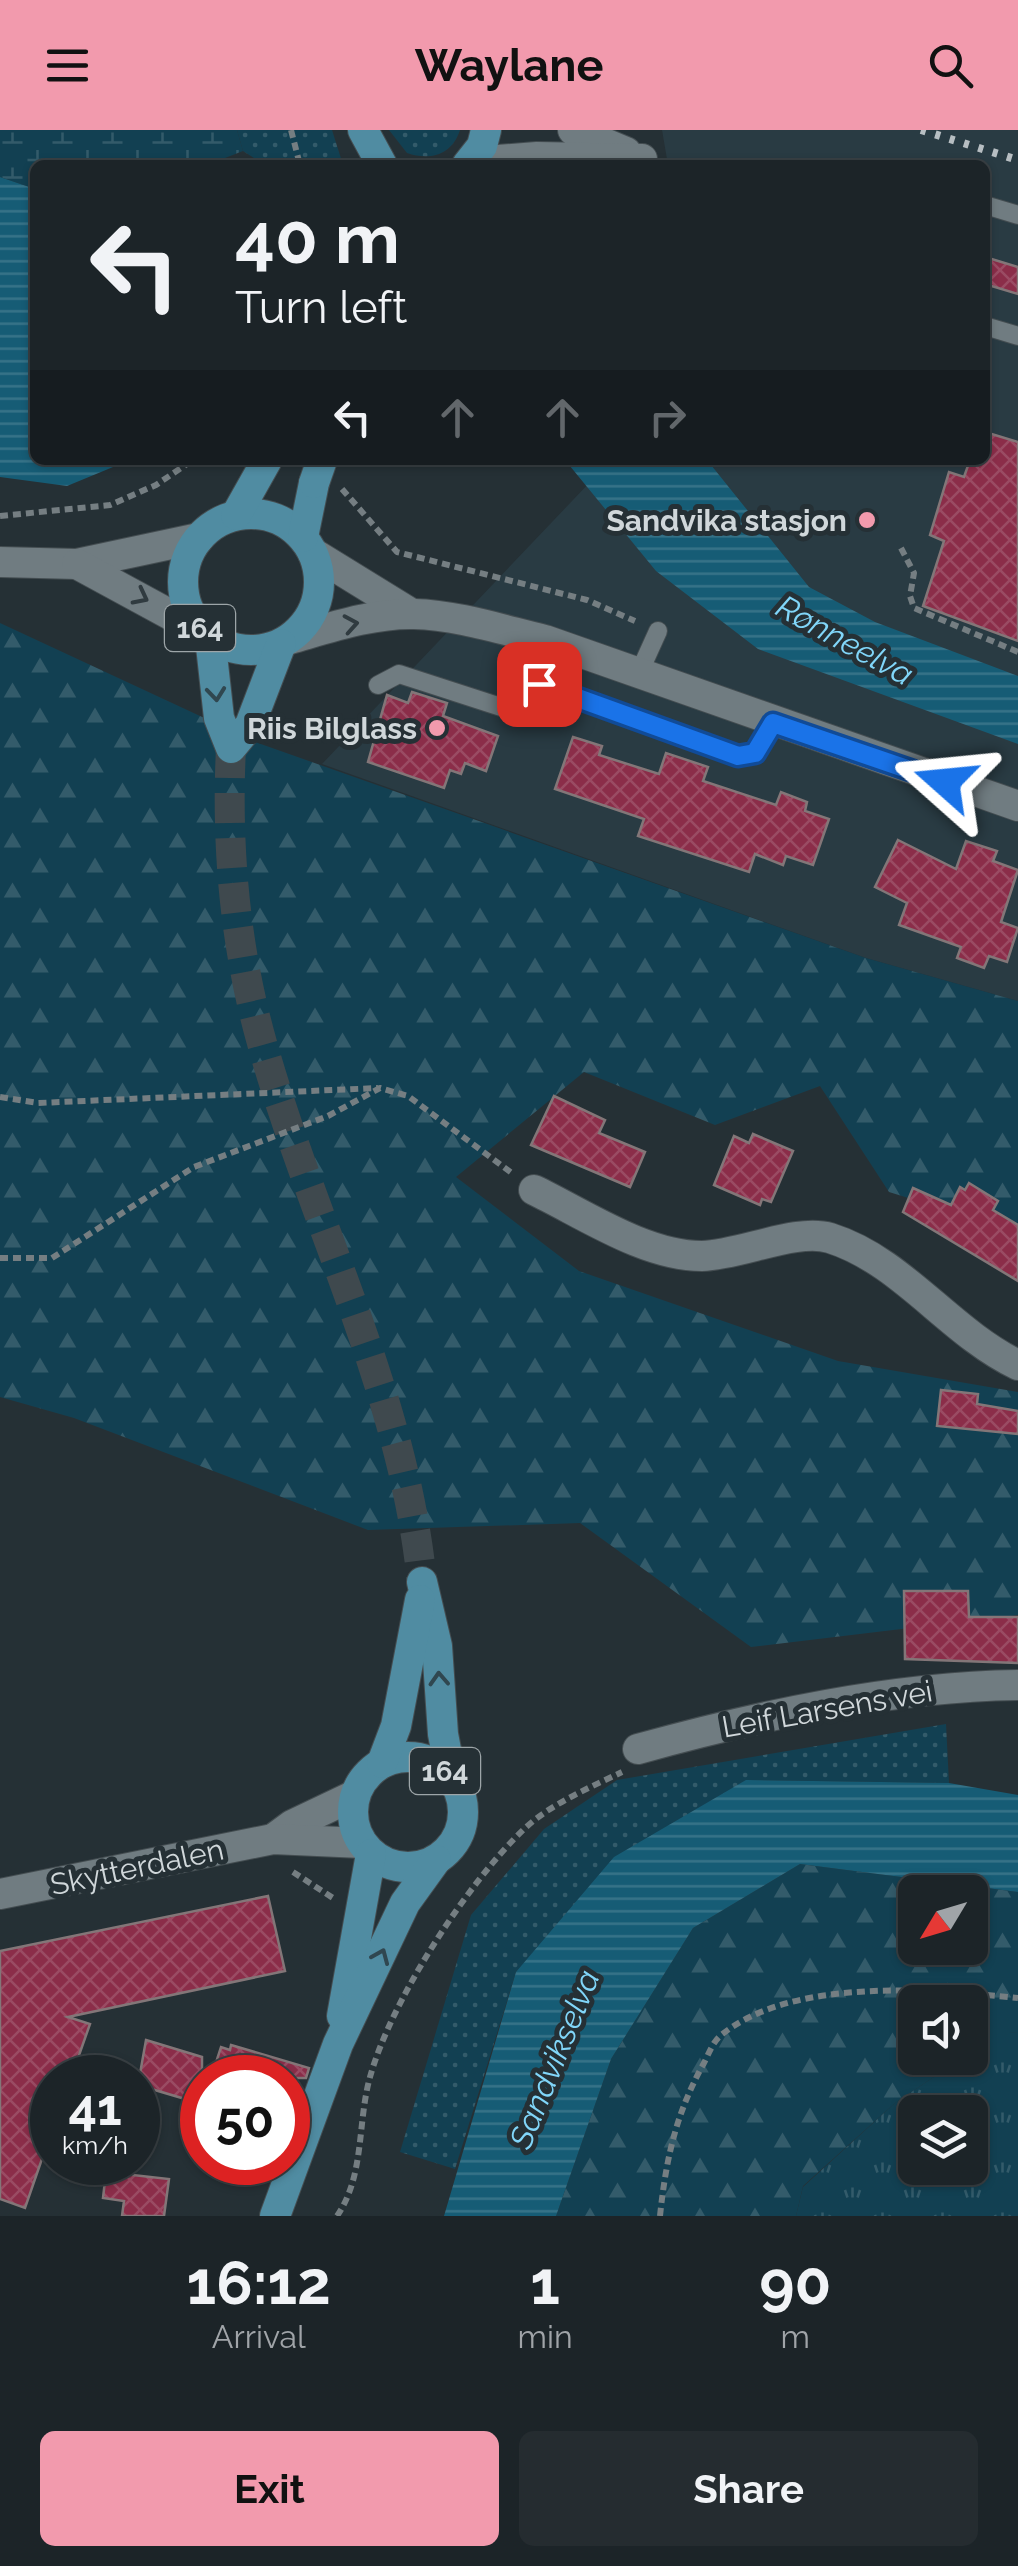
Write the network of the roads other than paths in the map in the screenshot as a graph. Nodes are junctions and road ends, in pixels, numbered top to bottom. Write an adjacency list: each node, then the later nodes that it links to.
1 (486, 130): 3 (main road)
2 (573, 130): 4 (street)
3 (471, 160)
4 (642, 160)
5 (990, 207): 6 (lane)
6 (1018, 215)
7 (990, 328): 8 (lane)
8 (1018, 336)
9 (264, 465): 11 (main road)
10 (318, 471): 13 (main road, 164)
11 (236, 516): 12 (main road); 13 (main road)
12 (198, 538): 15 (street); 18 (main road, 164)
13 (308, 545): 16 (street); 20 (main road, 164)
14 (0, 562): 15 (street)
15 (78, 564): 18 (street, one-way to 18)
16 (412, 614): 19 (street); 20 (street, one-way to 16)
17 (658, 631): 21 (lane)
18 (207, 635): 20 (main road, 164); 20 (main road, 164, one-way to 20)
19 (545, 640): 21 (street); 23 (lane)
20 (286, 642)
21 (639, 673): 24 (street)
22 (378, 684): 23 (lane)
23 (539, 684): 24 (lane)
24 (773, 723): 25 (street)
25 (1018, 806)
26 (534, 1190): 27 (street)
27 (1018, 1365)
28 (1018, 1684): 29 (street, Leif Larsens vei)
29 (638, 1749)
30 (382, 1763): 31 (main road, 164); 31 (main road, 164, one-way to 30); 32 (main road, 164)
31 (451, 1776): 35 (main road, 164)
32 (356, 1795): 33 (street, Skytterdalen); 34 (main road, 164)
33 (273, 1839): 34 (street, Skytterdalen); 36 (street, Skytterdalen)
34 (367, 1848): 35 (main road); 37 (main road, 164)
35 (436, 1860): 37 (main road, 164, one-way to 35)
36 (0, 1894)
37 (338, 2044): 38 (main road, 164)
38 (275, 2216)

